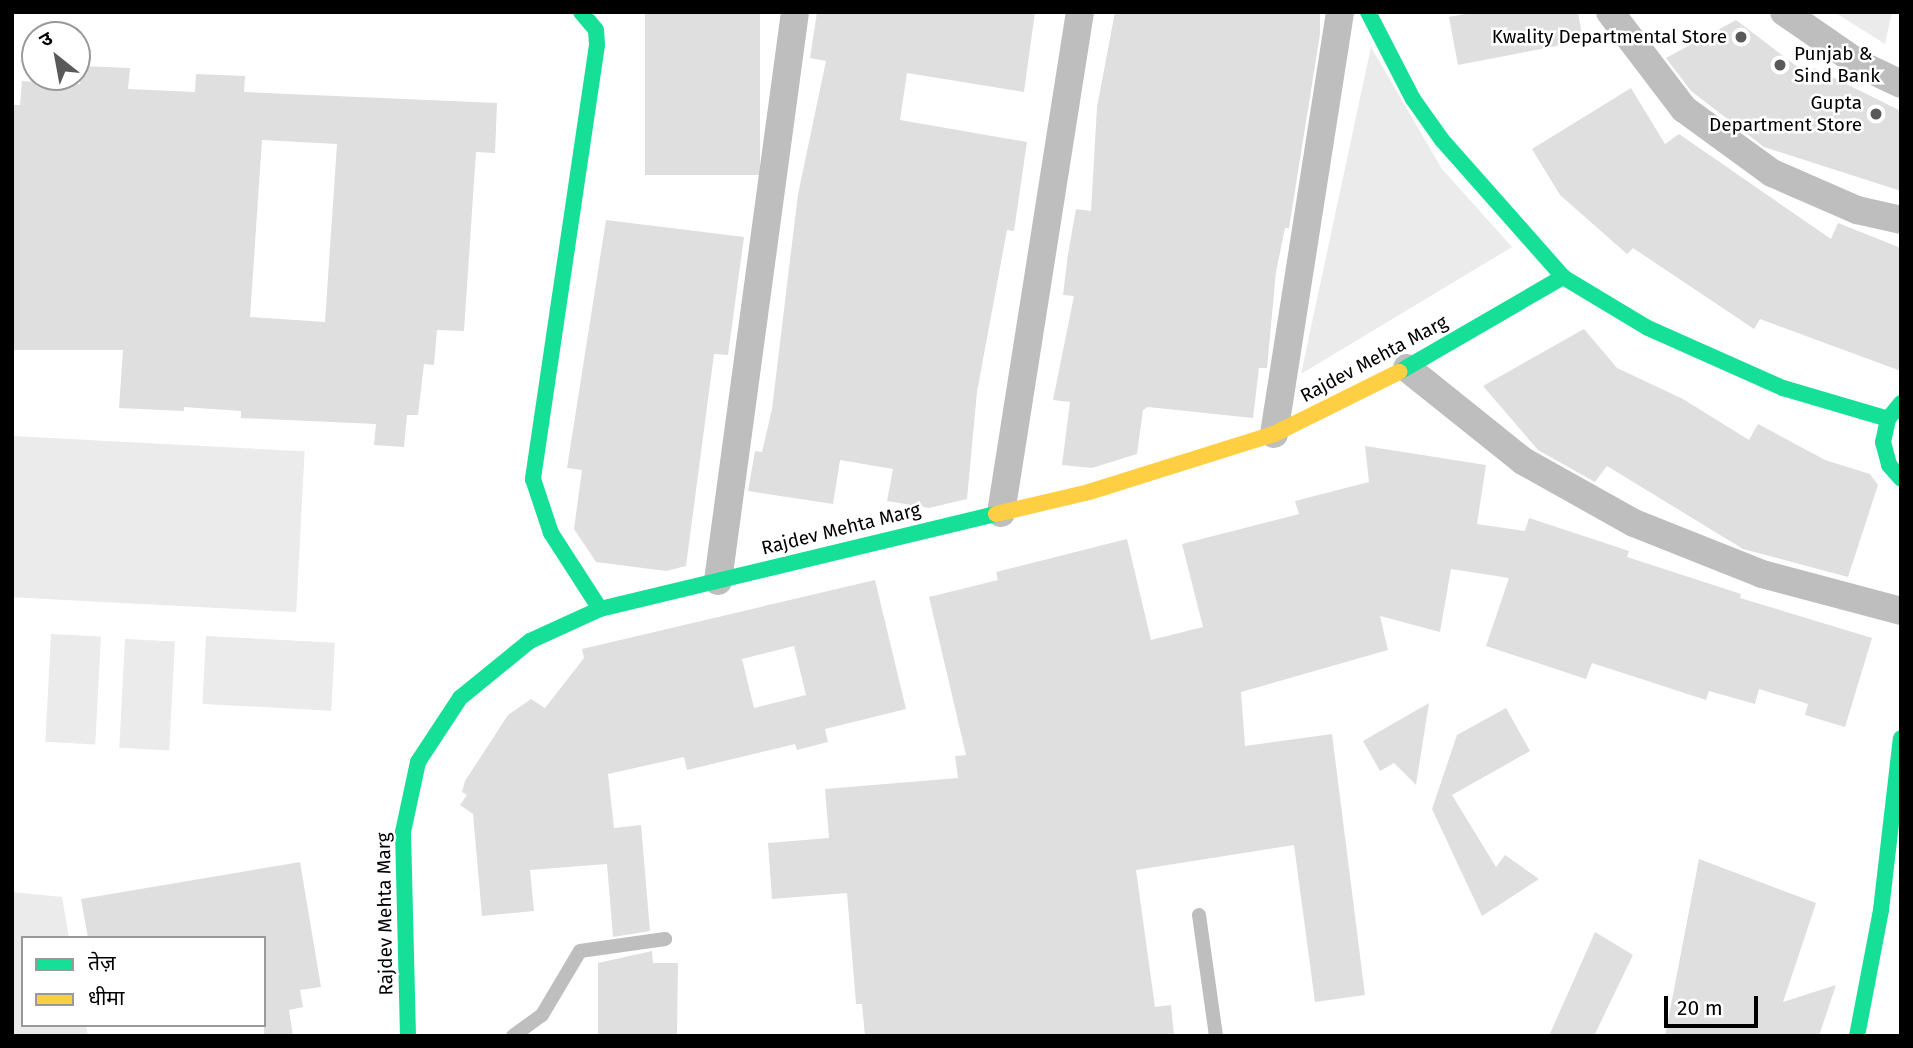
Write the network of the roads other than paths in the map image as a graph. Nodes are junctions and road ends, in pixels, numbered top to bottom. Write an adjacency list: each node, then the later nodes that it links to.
1 (581, 12): 18 (street)
2 (795, 12): 17 (street)
3 (1080, 12): 16 (street)
4 (1340, 12): 14 (street)
5 (1368, 12): 10 (street)
6 (1610, 12): 9 (street)
7 (1784, 12): 8 (street)
8 (1901, 84)
9 (1901, 220)
10 (1563, 277): 11 (street, Rajdev Mehta Marg); 13 (street)
11 (1407, 368): 14 (street, Rajdev Mehta Marg); 19 (street)
12 (1901, 403): 13 (street)
13 (1888, 419): 15 (street)
14 (1274, 434): 16 (street, Rajdev Mehta Marg)
15 (1901, 480)
16 (1001, 513): 17 (street, Rajdev Mehta Marg)
17 (718, 581): 18 (street, Rajdev Mehta Marg)
18 (600, 609): 24 (street, Rajdev Mehta Marg)
19 (1901, 611)
20 (1900, 754): 21 (street)
21 (1891, 910): 27 (street)
22 (1199, 915): 26 (lane)
23 (665, 939): 25 (lane)
24 (408, 1036)
25 (513, 1036)
26 (1216, 1036)
27 (1857, 1036)

